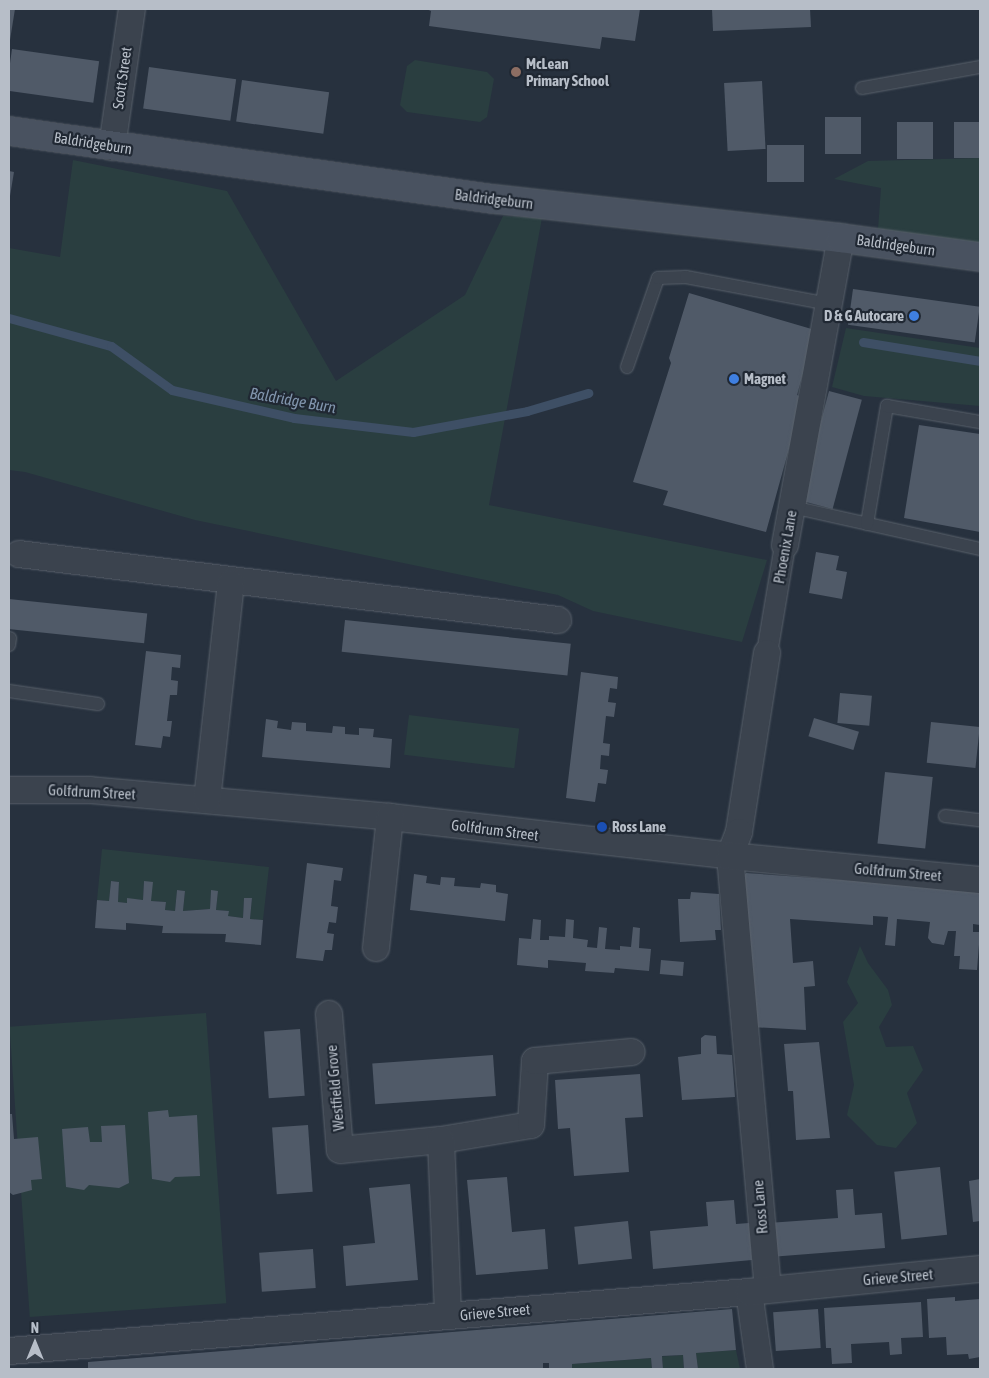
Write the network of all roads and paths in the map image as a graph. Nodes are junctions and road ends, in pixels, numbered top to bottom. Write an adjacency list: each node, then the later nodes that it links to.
1 (132, 9): 5 (street, Scott Street)
2 (980, 67): 3 (lane)
3 (862, 88)
4 (9, 131): 5 (main road, Baldridgeburn)
5 (112, 147): 6 (main road, Baldridgeburn)
6 (841, 238): 7 (main road, Baldridgeburn); 8 (street, Phoenix Lane)
7 (980, 257)
8 (829, 304): 9 (lane); 11 (street, Phoenix Lane)
9 (627, 367)
10 (980, 422): 12 (lane)
11 (792, 507): 12 (lane); 13 (street, Phoenix Lane)
12 (867, 524): 14 (lane)
13 (785, 545): 18 (street, Phoenix Lane)
14 (980, 548)
15 (19, 554): 16 (street)
16 (231, 583): 17 (street); 22 (street)
17 (558, 620)
18 (767, 653): 26 (street, Phoenix Lane)
19 (9, 691): 20 (lane)
20 (98, 704)
21 (9, 790): 22 (street, Golfdrum Street)
22 (207, 800): 24 (street, Golfdrum Street)
23 (945, 816): 25 (lane)
24 (390, 817): 26 (street, Golfdrum Street); 28 (street)
25 (980, 820)
26 (730, 856): 27 (street, Golfdrum Street); 33 (street, Ross Lane)
27 (980, 880)
28 (376, 948)
29 (329, 1014): 31 (street, Westfield Grove)
30 (632, 1052): 31 (street, Westfield Grove)
31 (441, 1140): 34 (street)
32 (980, 1269): 33 (street, Grieve Street)
33 (758, 1290): 34 (street, Grieve Street); 36 (street, Ross Lane)
34 (448, 1316): 35 (street, Grieve Street)
35 (9, 1351)
36 (760, 1369)

